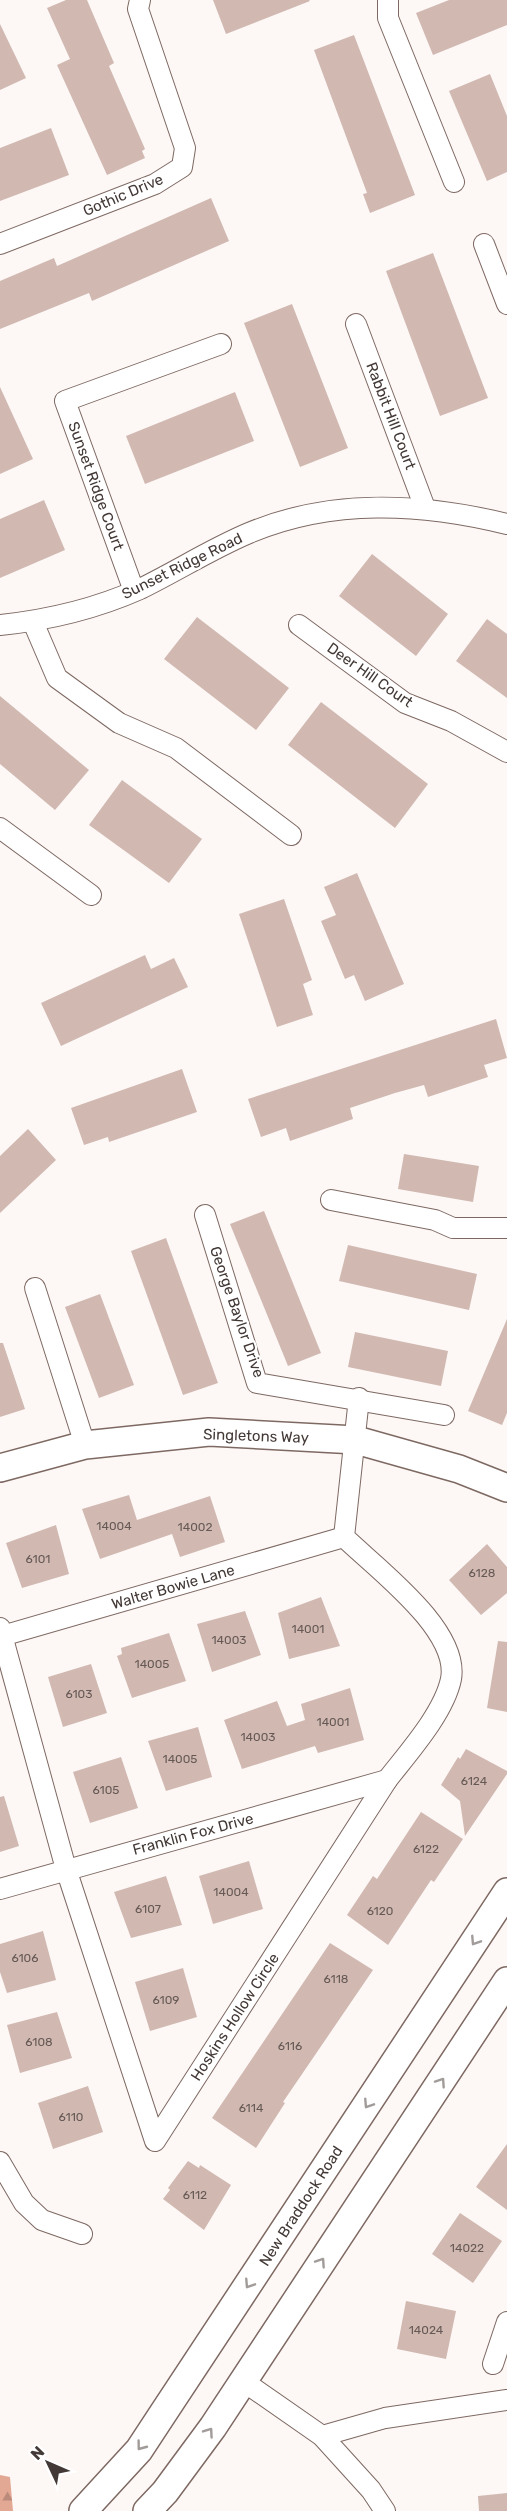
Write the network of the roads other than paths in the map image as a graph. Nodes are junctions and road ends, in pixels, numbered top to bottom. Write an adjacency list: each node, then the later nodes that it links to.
1 (140, 0): 4 (street, Gothic Drive)
2 (388, 0): 3 (street)
3 (454, 183)
4 (0, 244)
5 (484, 244): 6 (street)
6 (507, 304)
7 (356, 324): 9 (street, Rabbit Hill Court)
8 (221, 344): 11 (street, Sunset Ridge Court)
9 (425, 508): 10 (street, Sunset Ridge Road); 11 (street, Sunset Ridge Road)
10 (507, 524)
11 (134, 591): 12 (street, Sunset Ridge Road)
12 (33, 622): 13 (street, Sunset Ridge Road); 17 (street)
13 (0, 625)
14 (299, 625): 15 (street, Deer Hill Court)
15 (507, 752)
16 (0, 828): 18 (street)
17 (291, 836)
18 (91, 895)
19 (331, 1200): 21 (street)
20 (205, 1215): 23 (street, George Baylor Drive)
21 (507, 1228)
22 (35, 1288): 26 (street)
23 (359, 1398): 24 (street, George Baylor Drive); 25 (street)
24 (444, 1415)
25 (356, 1440): 26 (main road, Singletons Way); 28 (main road, Singletons Way); 29 (street)
26 (85, 1445): 27 (main road, Singletons Way)
27 (0, 1468)
28 (507, 1488)
29 (344, 1538): 30 (street, Walter Bowie Lane); 31 (street, Hoskins Hollow Circle)
30 (1, 1632): 32 (street, Hoskins Hollow Circle)
31 (387, 1780): 32 (street, Franklin Fox Drive); 32 (street, Hoskins Hollow Circle)
32 (66, 1869): 33 (street, Franklin Fox Drive)
33 (0, 1890)
34 (507, 1892): 43 (main road, New Braddock Road, one-way to 43)
35 (507, 1981): 40 (main road, one-way to 35)
36 (0, 2162): 37 (street)
37 (82, 2234)
38 (507, 2322): 39 (street)
39 (493, 2364)
40 (243, 2381): 42 (street); 44 (main road, one-way to 40)
41 (507, 2400): 42 (street)
42 (322, 2436): 45 (street)
43 (83, 2511)
44 (147, 2511)
45 (385, 2511)

